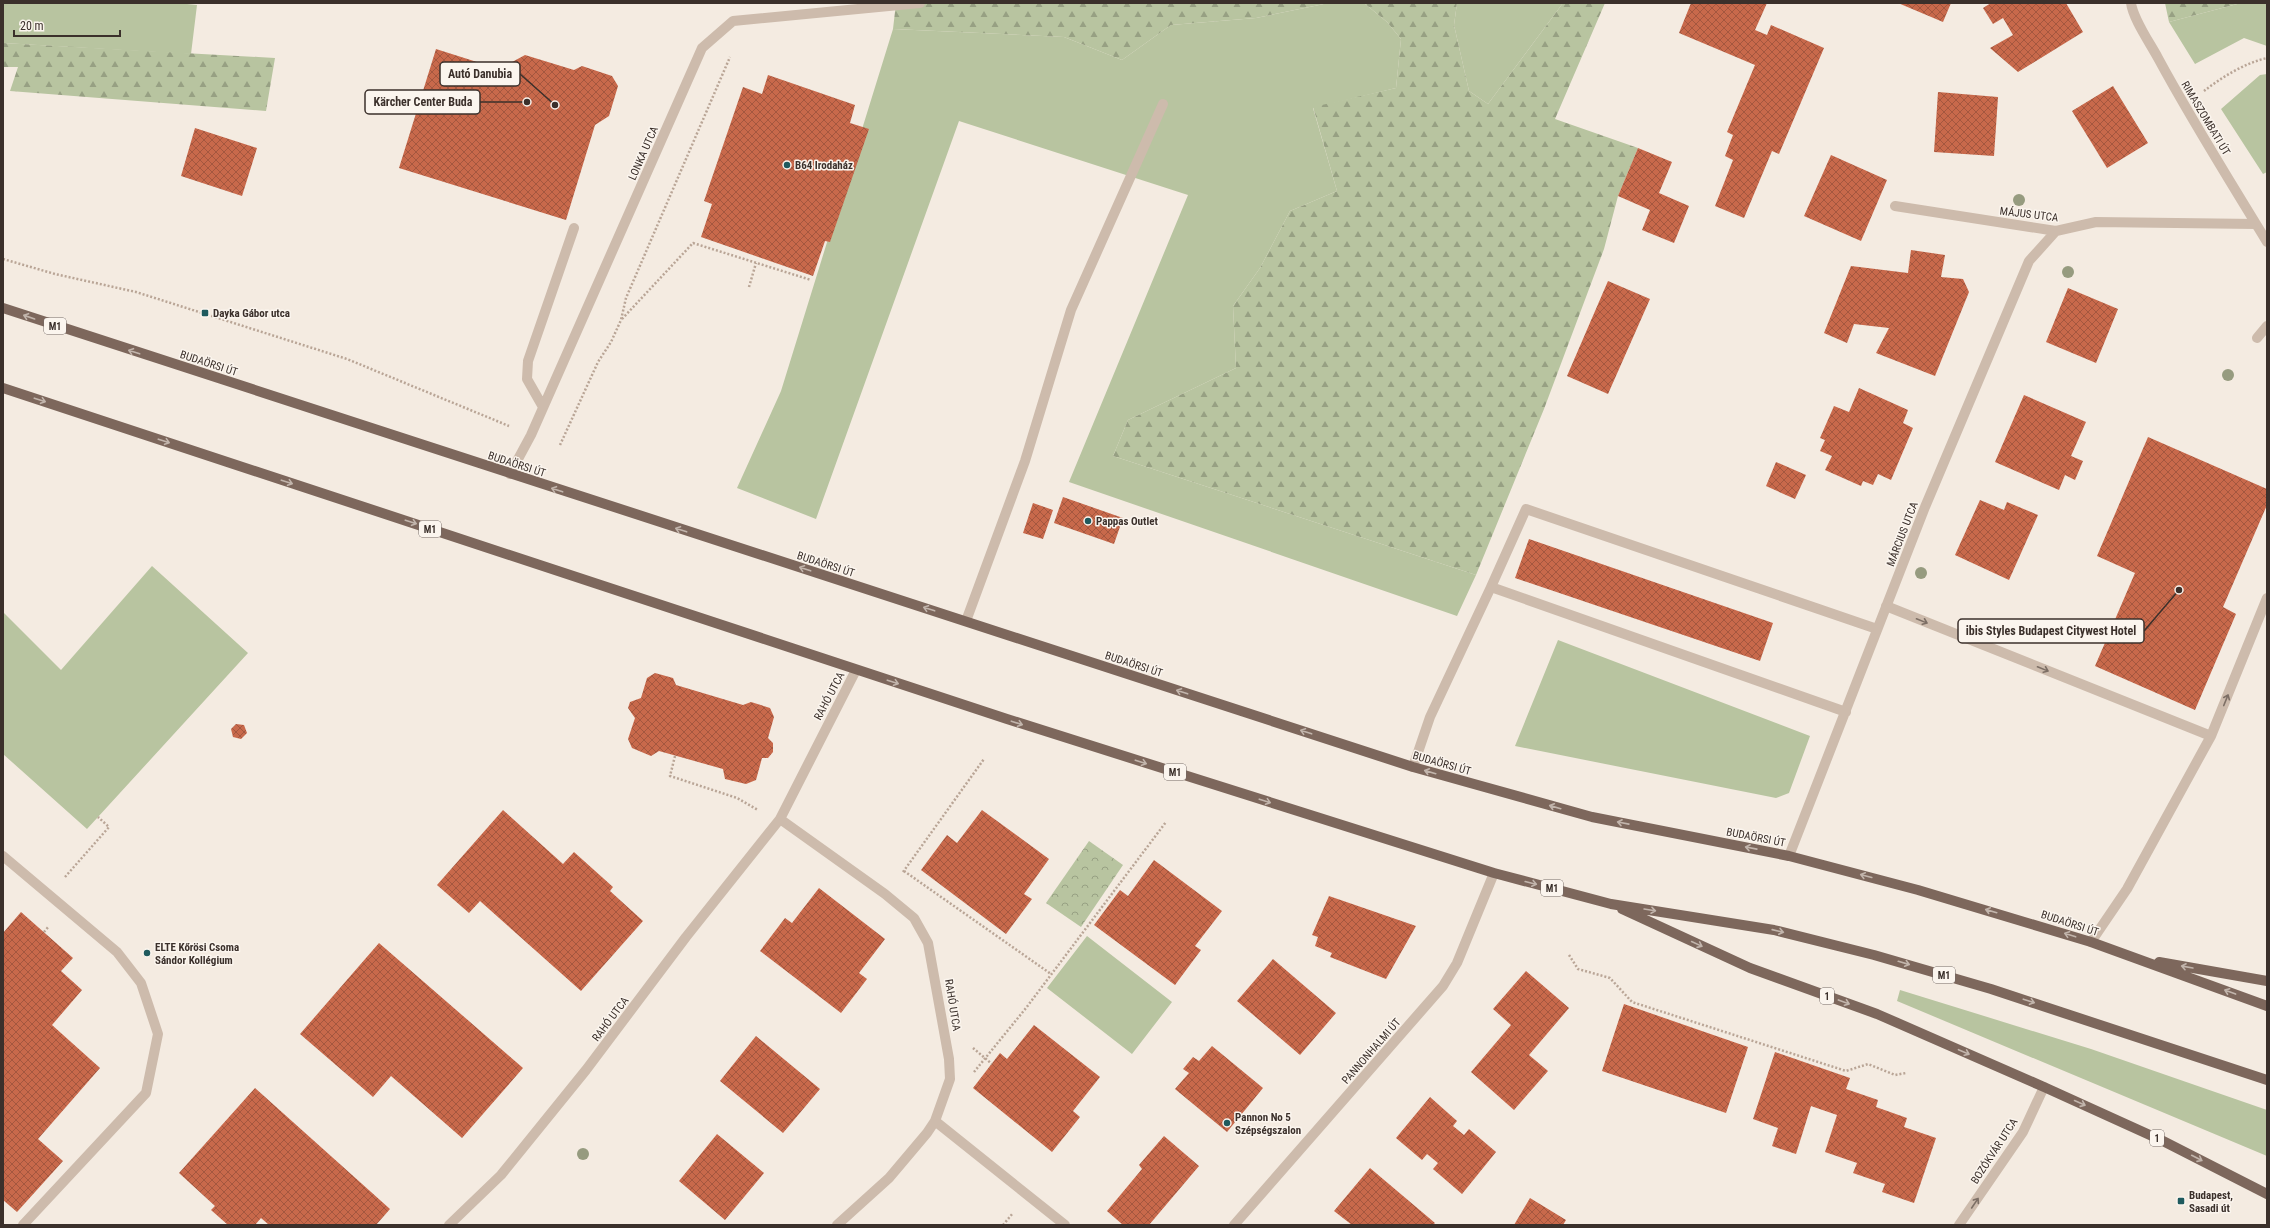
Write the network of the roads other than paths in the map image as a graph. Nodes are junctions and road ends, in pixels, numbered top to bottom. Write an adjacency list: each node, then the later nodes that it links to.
1 (920, 3): 13 (street, LONKA UTCA)
2 (2131, 3): 5 (street, RIMASZOMBATI ÚT)
3 (1163, 104): 18 (street)
4 (1895, 206): 7 (street, MÁJUS UTCA)
5 (2256, 224): 7 (street, MÁJUS UTCA); 8 (street, RIMASZOMBATI ÚT)
6 (574, 228): 13 (street)
7 (2056, 231): 17 (street, MÁRCIUS UTCA)
8 (2267, 242)
9 (3, 308): 14 (main road, BUDAÖRSI ÚT / M1, one-way to 9)
10 (2267, 326): 11 (street)
11 (2257, 338)
12 (3, 388): 20 (main road, M1, one-way to 20)
13 (544, 407): 14 (street, LONKA UTCA)
14 (510, 474): 18 (main road, BUDAÖRSI ÚT / M1, one-way to 14)
15 (1491, 587): 19 (street); 21 (street); 23 (street)
16 (2267, 598): 22 (street, one-way to 16)
17 (1886, 606): 19 (street, MÁRCIUS UTCA); 22 (street, one-way to 22)
18 (966, 621): 23 (main road, BUDAÖRSI ÚT / M1, one-way to 18)
19 (1877, 629): 21 (street, MÁRCIUS UTCA)
20 (856, 670): 24 (street, RAHÓ UTCA); 27 (main road, M1, one-way to 27)
21 (1846, 712): 26 (street, MÁRCIUS UTCA)
22 (2211, 736): 29 (street)
23 (1413, 767): 26 (main road, BUDAÖRSI ÚT / M1, one-way to 23)
24 (780, 819): 35 (street, RAHÓ UTCA); 38 (street, RAHÓ UTCA)
25 (3, 856): 37 (street)
26 (1789, 856): 29 (main road, BUDAÖRSI ÚT / M1, one-way to 26)
27 (1494, 873): 28 (main road, M1, one-way to 28); 41 (street, PANNONHALMI ÚT)
28 (1611, 904): 33 (main road, M1, one-way to 33); 34 (main road, 1, one-way to 34)
29 (2091, 942): 30 (main road, BUDAÖRSI ÚT / M1)
30 (2134, 957): 31 (main road, one-way to 30); 32 (main road, BUDAÖRSI ÚT / M1, one-way to 30)
31 (2267, 981)
32 (2267, 1006)
33 (2267, 1080)
34 (2044, 1087): 36 (main road, 1, one-way to 36); 42 (street, BOZÓKVÁR UTCA, one-way to 34)
35 (935, 1121): 39 (street, RAHÓ UTCA); 40 (street)
36 (2267, 1194)
37 (23, 1225)
38 (449, 1225)
39 (837, 1225)
40 (1065, 1225)
41 (1234, 1225)
42 (1959, 1225)

